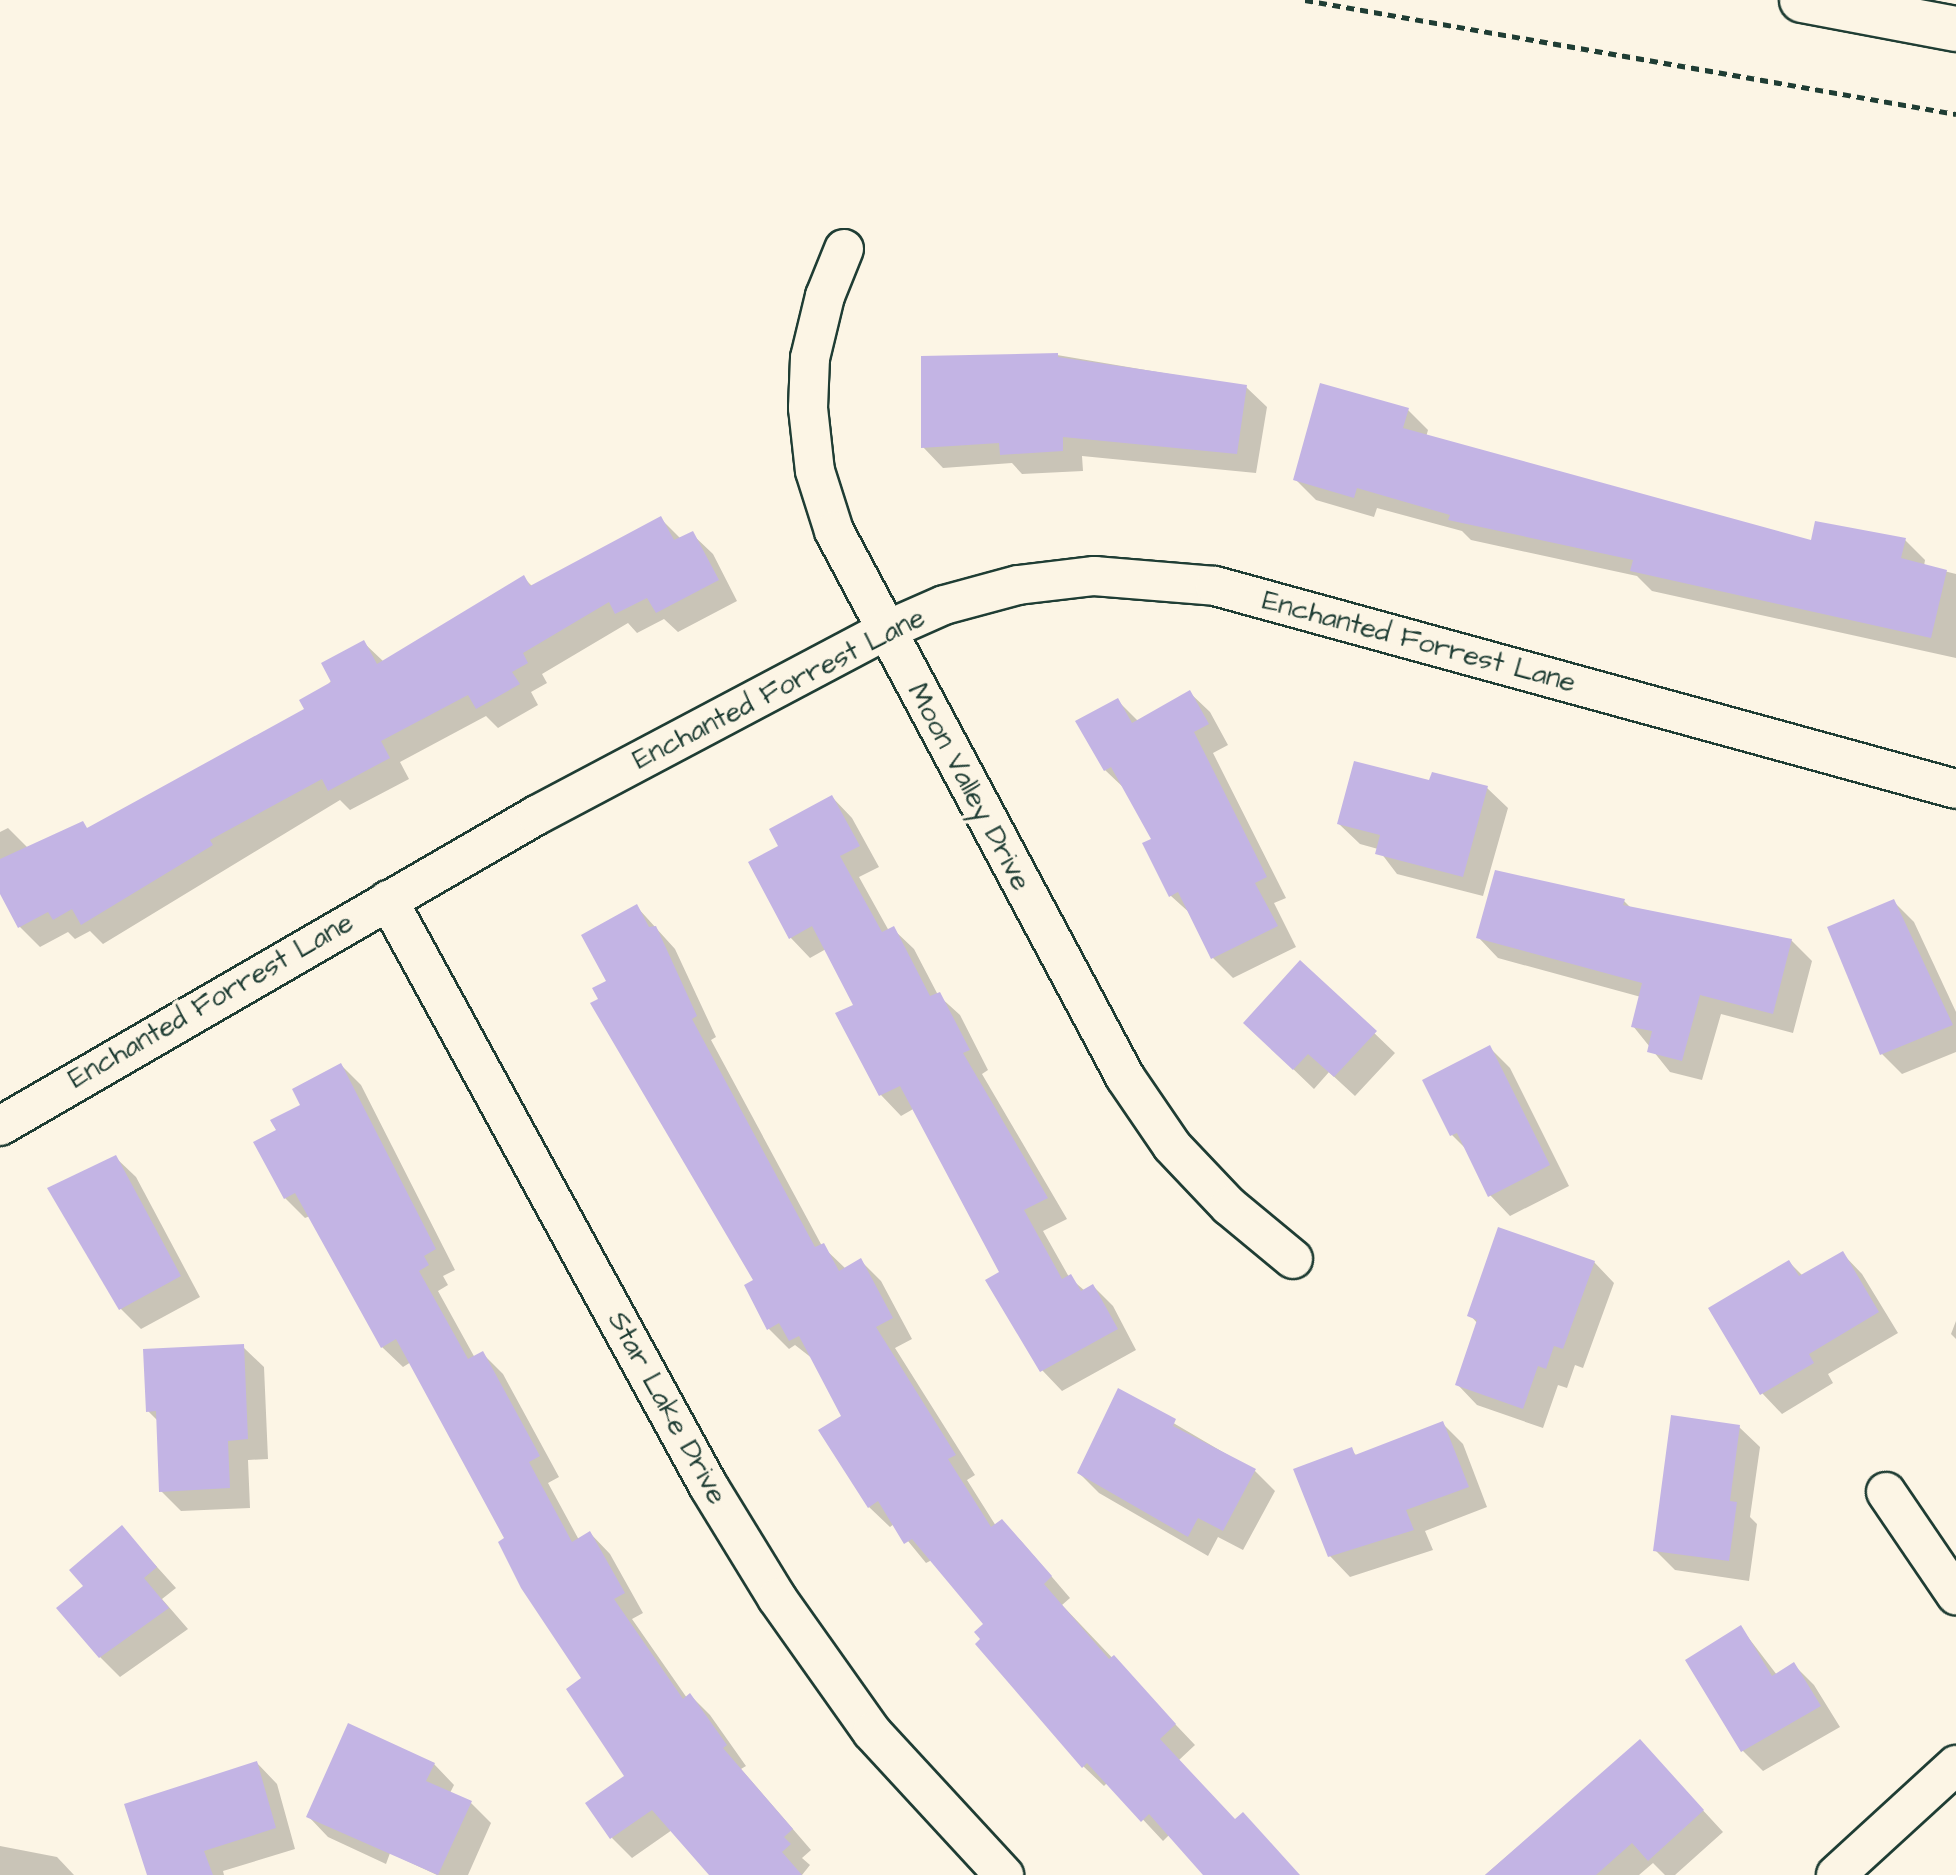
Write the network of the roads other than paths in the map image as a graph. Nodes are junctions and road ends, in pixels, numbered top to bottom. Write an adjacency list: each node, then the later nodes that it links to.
1 (1802, 0): 2 (main road)
2 (1956, 29)
3 (844, 249): 4 (street, Moon Valley Drive)
4 (885, 631): 5 (street, Enchanted Forrest Lane); 6 (street, Enchanted Forrest Lane); 8 (street, Moon Valley Drive)
5 (1956, 789)
6 (388, 900): 7 (street, Enchanted Forrest Lane); 12 (street, Star Lake Drive)
7 (0, 1126)
8 (1293, 1259)
9 (1886, 1492): 10 (street)
10 (1956, 1595)
11 (1956, 1765): 13 (street)
12 (1004, 1875)
13 (1836, 1875)

